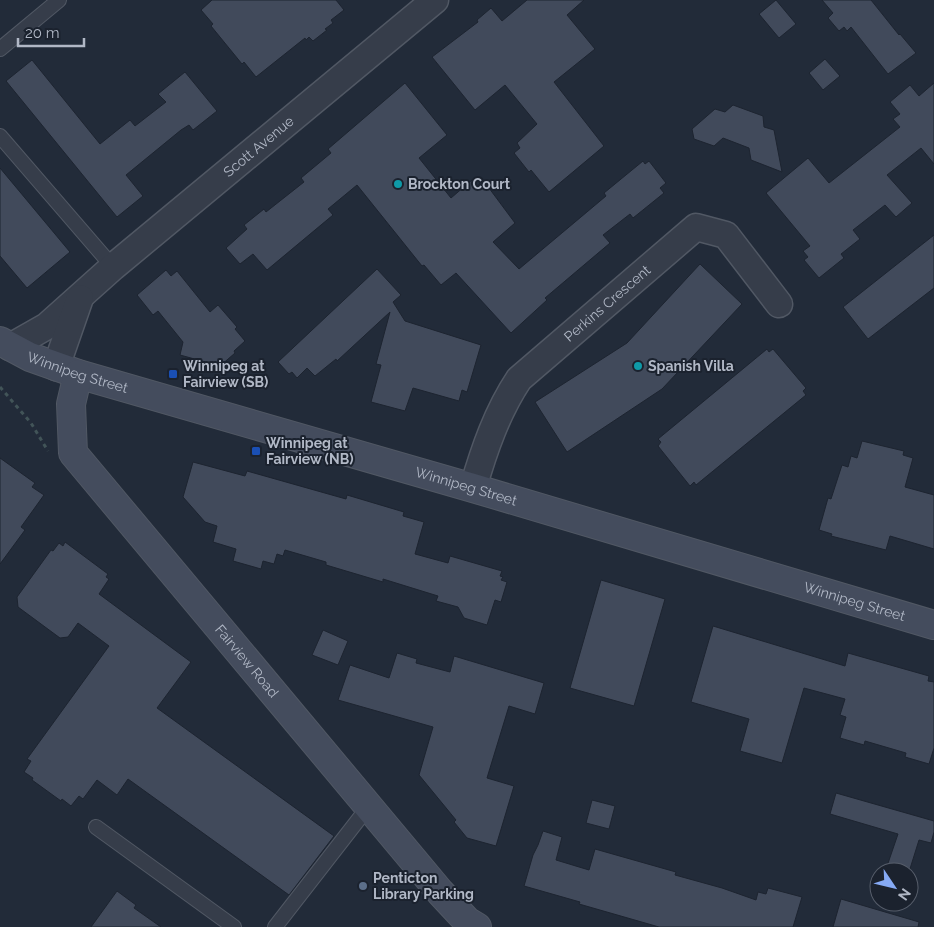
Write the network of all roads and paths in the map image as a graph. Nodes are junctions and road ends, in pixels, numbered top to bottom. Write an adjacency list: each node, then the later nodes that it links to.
1 (59, 0): 3 (lane)
2 (434, 0): 5 (street, Scott Avenue)
3 (0, 49)
4 (0, 136): 5 (lane)
5 (112, 267): 6 (street, Scott Avenue)
6 (82, 293): 8 (street, Scott Avenue); 9 (street, Scott Avenue)
7 (779, 304): 10 (street, Perkins Crescent)
8 (5, 344): 9 (main road, Winnipeg Street)
9 (67, 370): 10 (main road, Winnipeg Street); 12 (main road, Fairview Road)
10 (473, 488): 11 (main road, Winnipeg Street)
11 (934, 625)
12 (368, 806): 15 (lane); 16 (main road, Fairview Road)
13 (96, 827): 14 (lane)
14 (234, 927)
15 (275, 927)
16 (477, 927)

